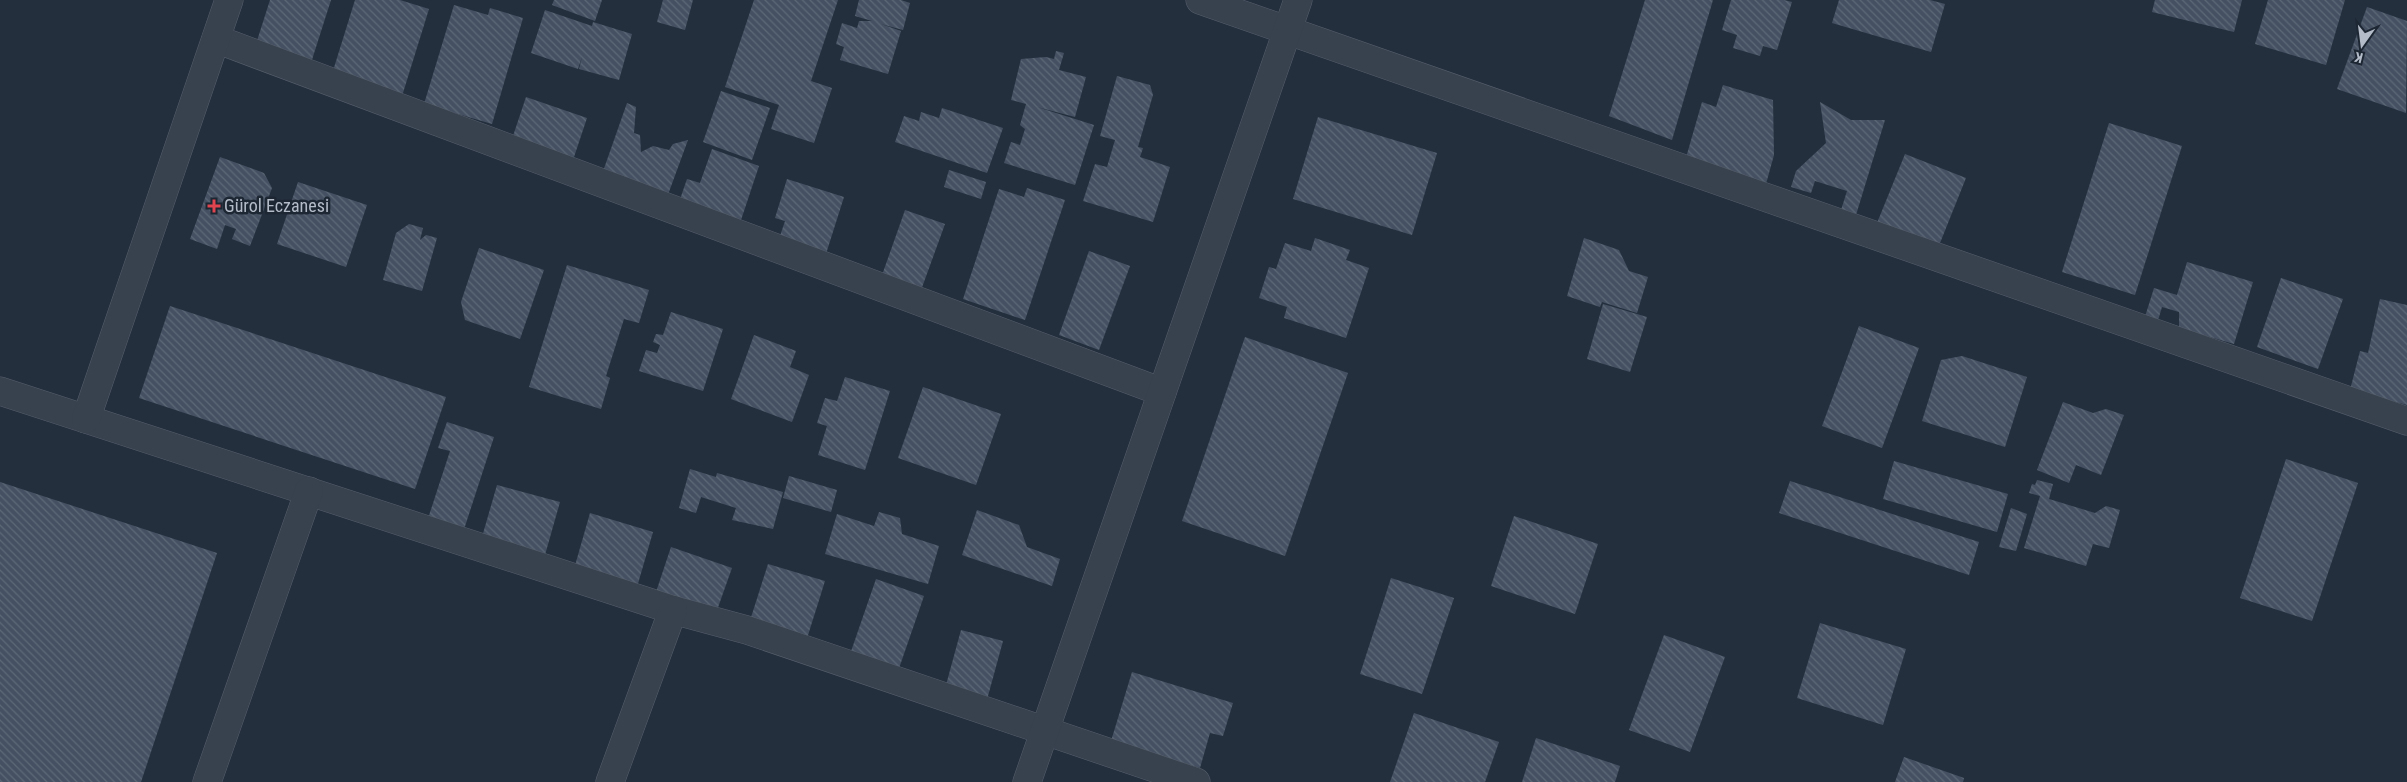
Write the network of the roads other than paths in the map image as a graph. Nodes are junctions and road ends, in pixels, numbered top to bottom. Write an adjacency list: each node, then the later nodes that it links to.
1 (230, 0): 5 (street)
2 (1200, 0): 4 (street)
3 (1298, 0): 4 (street)
4 (1288, 30): 7 (street); 9 (street)
5 (216, 39): 7 (street); 8 (street)
6 (0, 391): 8 (street)
7 (1162, 392): 12 (street)
8 (86, 419): 10 (street)
9 (2407, 421)
10 (309, 491): 11 (street); 13 (street)
11 (673, 610): 12 (street); 14 (street)
12 (1045, 731): 15 (street); 16 (street)
13 (207, 782)
14 (610, 782)
15 (1027, 782)
16 (1196, 782)

